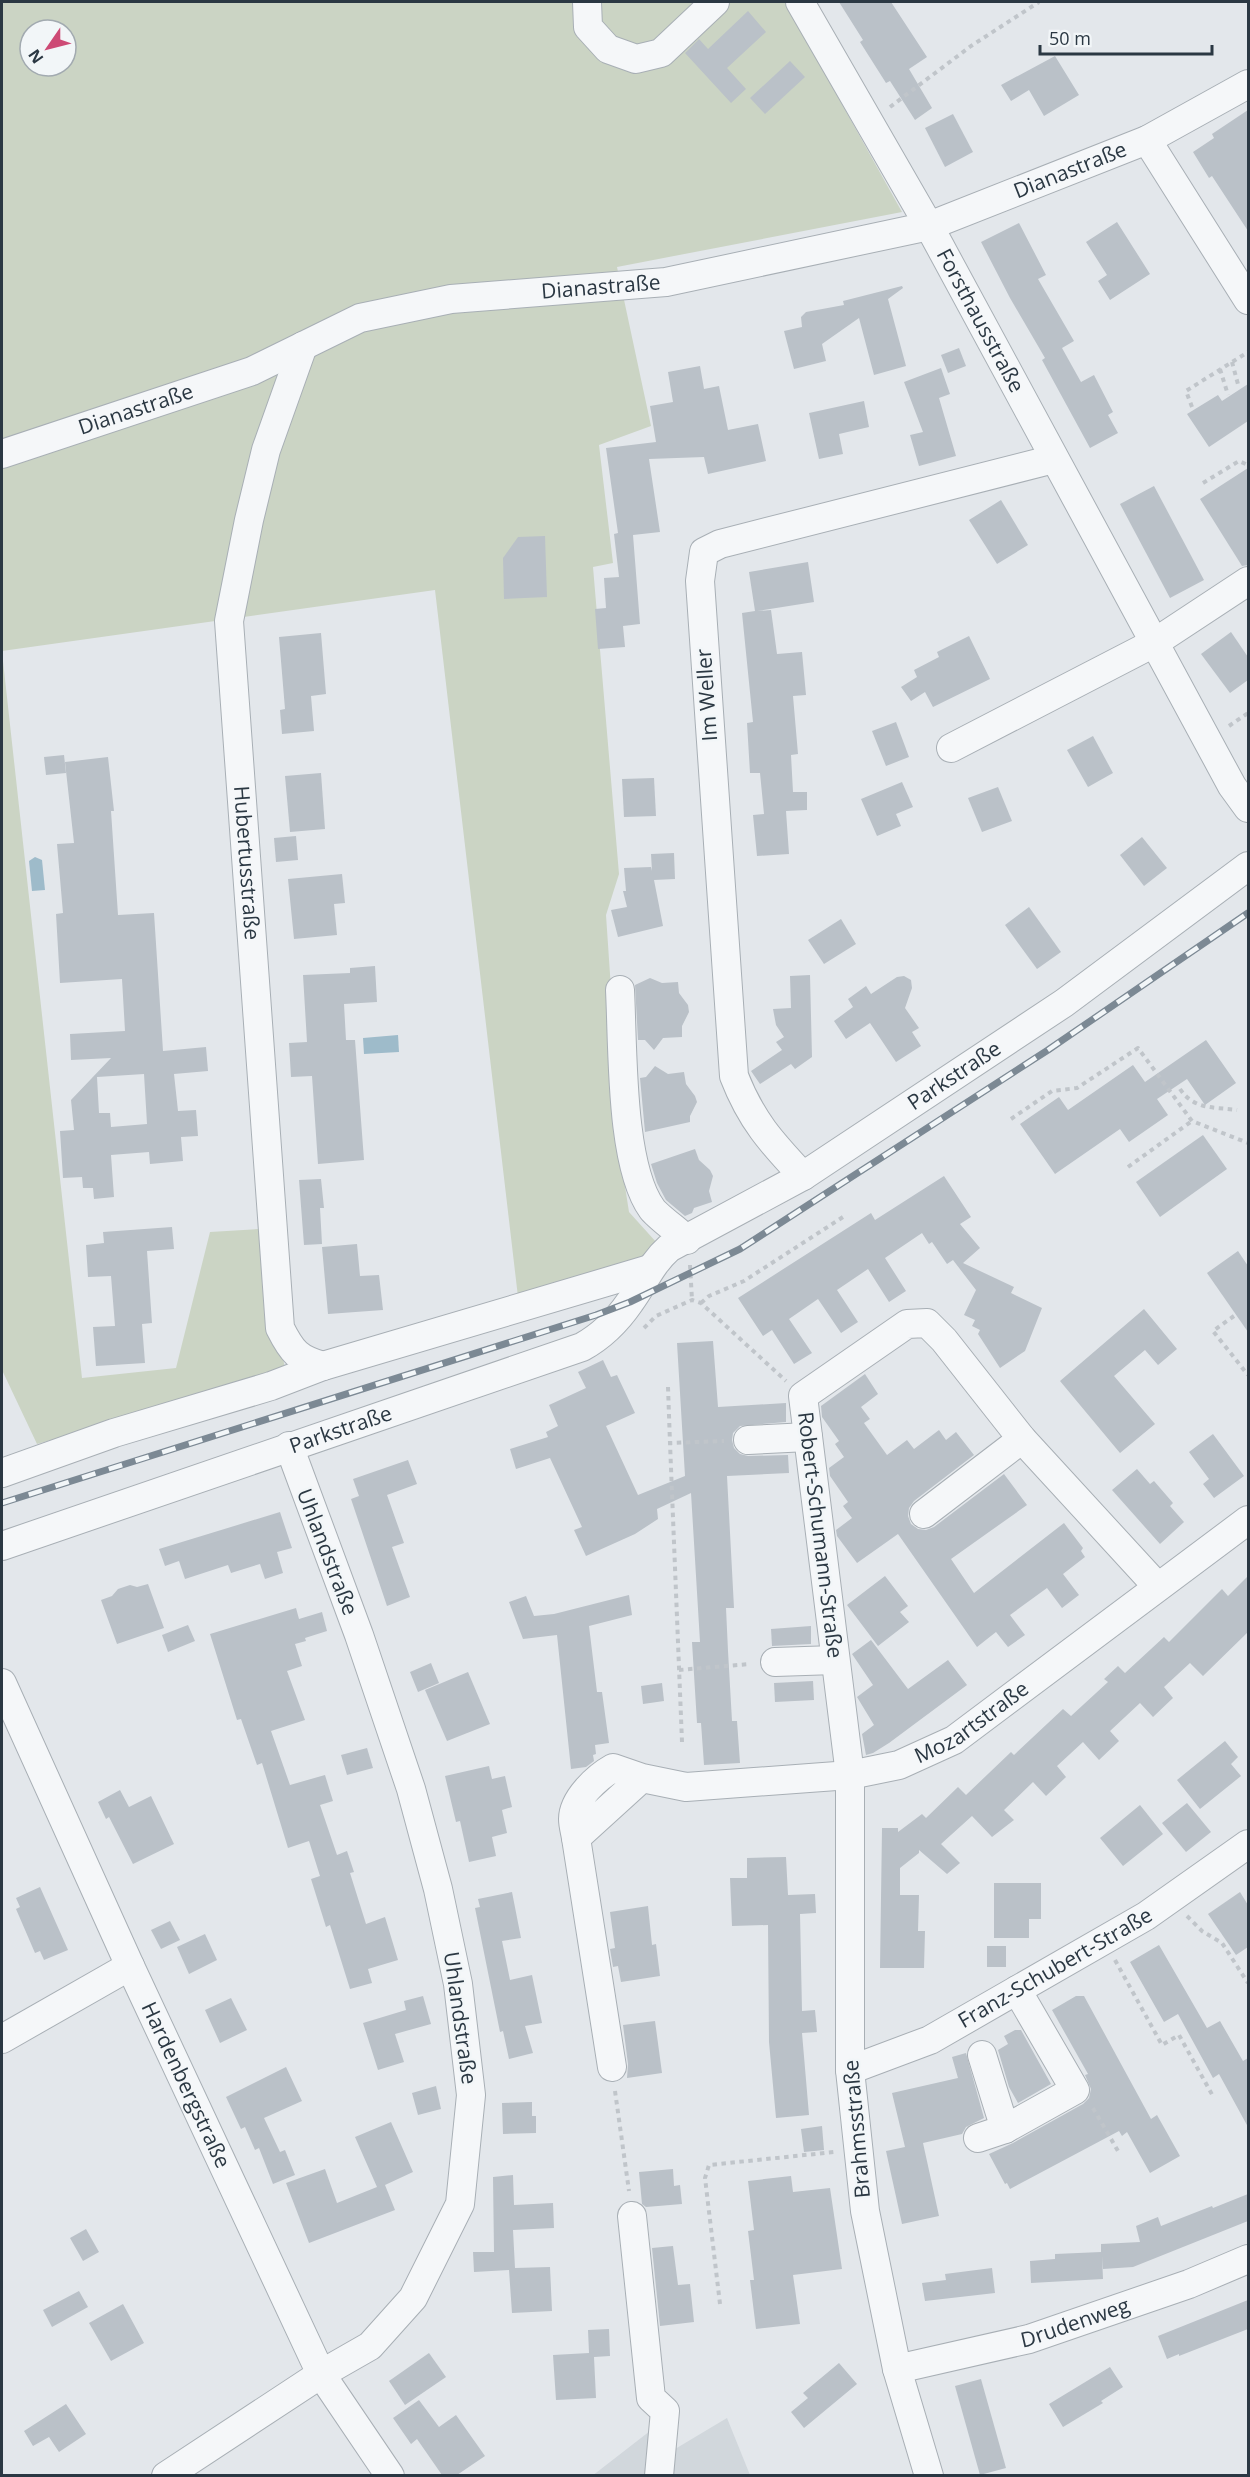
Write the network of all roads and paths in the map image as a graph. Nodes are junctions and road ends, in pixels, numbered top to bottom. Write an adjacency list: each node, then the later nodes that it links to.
1 (587, 2): 2 (street)
2 (715, 2)
3 (800, 2): 6 (street, Forsthausstraße)
4 (1039, 2): 6 (path)
5 (1248, 84): 7 (street, Dianastraße)
6 (870, 122): 8 (street, Forsthausstraße)
7 (1147, 140): 8 (street, Dianastraße); 9 (street)
8 (930, 226): 10 (street, Dianastraße); 18 (street, Forsthausstraße)
9 (1248, 300)
10 (303, 346): 17 (street, Dianastraße); 40 (street, Hubertusstraße)
11 (1248, 352): 12 (path)
12 (1232, 362): 13 (path); 14 (path)
13 (1220, 369): 15 (path); 16 (path)
14 (1239, 388)
15 (1228, 394)
16 (1192, 407)
17 (2, 454)
18 (1054, 459): 22 (street, Forsthausstraße); 33 (street, Im Weller)
19 (1248, 465): 20 (path)
20 (1203, 483)
21 (1248, 581): 22 (street)
22 (1154, 643): 23 (street); 24 (street, Forsthausstraße)
23 (951, 748)
24 (1248, 808)
25 (1248, 866): 33 (street, Parkstraße)
26 (620, 990): 35 (street)
27 (1180, 1089): 28 (path)
28 (1238, 1110)
29 (1011, 1119): 30 (path)
30 (1192, 1120): 31 (path); 32 (path)
31 (1248, 1143)
32 (1128, 1167)
33 (803, 1176): 35 (street, Parkstraße)
34 (843, 1217): 37 (path)
35 (687, 1240): 36 (street, Parkstraße)
36 (650, 1269): 39 (street, Parkstraße); 40 (street)
37 (701, 1304): 39 (path); 43 (path)
38 (1234, 1316): 41 (path)
39 (605, 1332): 48 (street, Parkstraße)
40 (323, 1366): 49 (street)
41 (1248, 1375)
42 (668, 1387): 47 (path)
43 (802, 1396): 44 (street, Robert-Schumann-Straße); 45 (street, Robert-Schumann-Straße)
44 (808, 1437): 46 (street); 54 (street, Robert-Schumann-Straße)
45 (1022, 1439): 50 (street); 53 (street, Robert-Schumann-Straße)
46 (748, 1440): 47 (path)
47 (670, 1443): 56 (path)
48 (289, 1446): 52 (street, Parkstraße); 80 (street, Uhlandstraße)
49 (2, 1473)
50 (924, 1514)
51 (1248, 1520): 53 (street, Mozartstraße)
52 (2, 1546)
53 (1157, 1586): 59 (street, Mozartstraße)
54 (835, 1660): 55 (street); 59 (street, Robert-Schumann-Straße)
55 (775, 1662): 56 (path)
56 (679, 1670): 58 (path)
57 (2, 1683): 63 (street, Hardenbergstraße)
58 (682, 1742)
59 (850, 1775): 68 (street, Mozartstraße); 69 (street, Brahmsstraße)
60 (1248, 1844): 61 (street, Franz-Schubert-Straße)
61 (1172, 1897): 62 (street, Franz-Schubert-Straße); 64 (path)
62 (1104, 1940): 65 (street, Franz-Schubert-Straße); 71 (path)
63 (130, 1966): 66 (street); 80 (street, Hardenbergstraße)
64 (1248, 1983)
65 (1017, 1990): 69 (street, Franz-Schubert-Straße); 70 (street)
66 (2, 2039)
67 (982, 2055): 72 (street)
68 (612, 2067): 76 (path)
69 (850, 2070): 74 (street, Brahmsstraße)
70 (1075, 2090): 72 (street); 75 (path)
71 (1214, 2098)
72 (1005, 2129): 73 (street)
73 (978, 2138)
74 (858, 2150): 78 (path); 79 (street, Brahmsstraße)
75 (1118, 2151)
76 (632, 2216): 83 (street)
77 (1248, 2259): 79 (street, Drudenweg)
78 (720, 2304)
79 (897, 2369): 84 (street, Brahmsstraße)
80 (321, 2374): 81 (street, Uhlandstraße); 82 (street, Hardenbergstraße)
81 (166, 2475)
82 (390, 2475)
83 (659, 2475)
84 (929, 2475)

